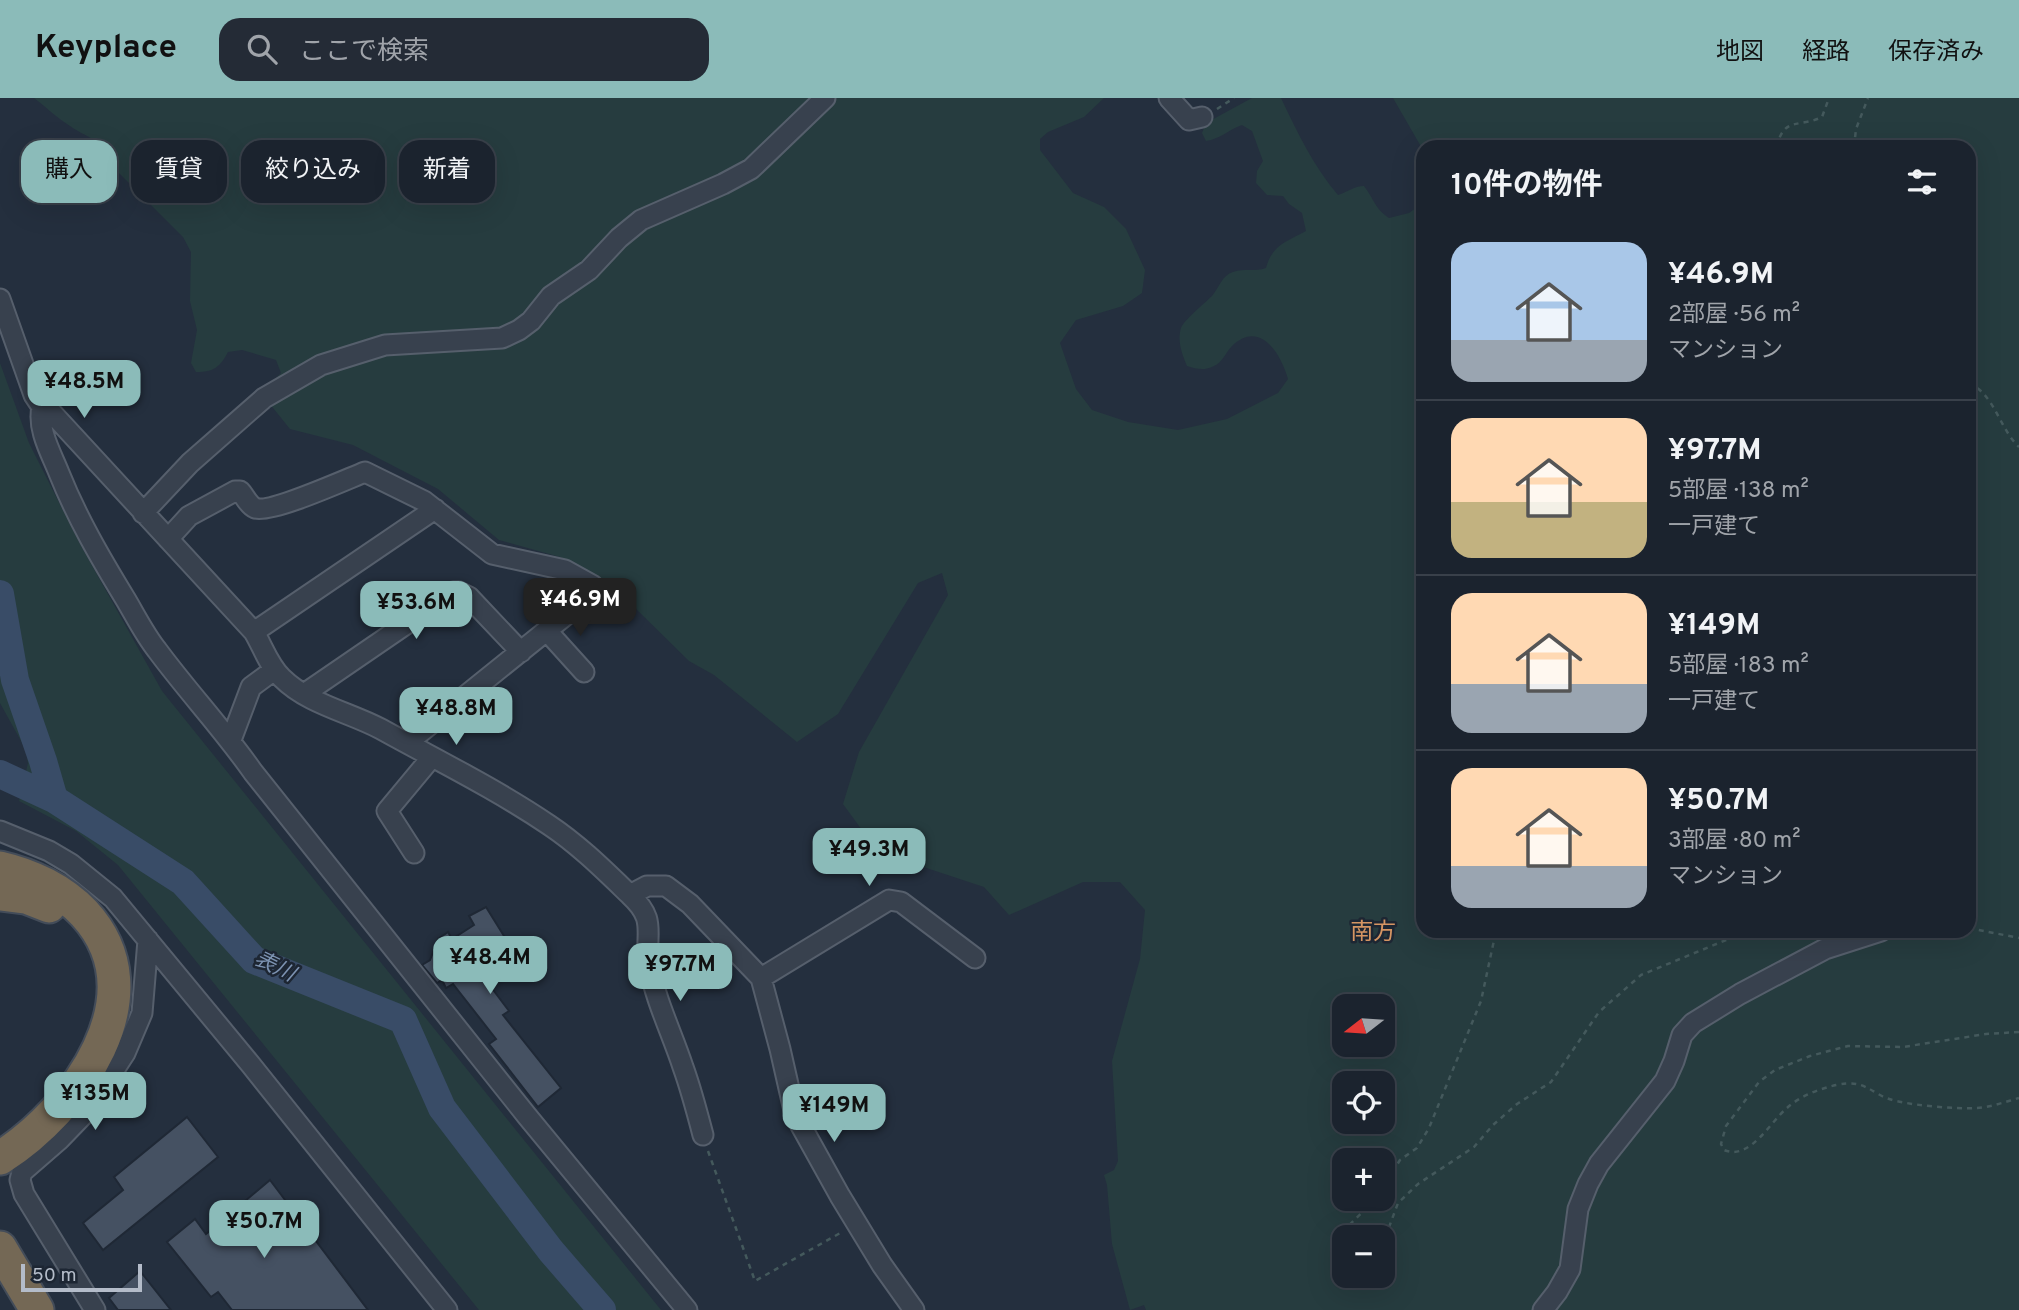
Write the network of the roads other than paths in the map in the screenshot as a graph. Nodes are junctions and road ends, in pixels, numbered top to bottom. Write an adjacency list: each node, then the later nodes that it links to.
1 (825, 98): 8 (street)
2 (1169, 98): 3 (street)
3 (1202, 117)
4 (0, 299): 5 (street)
5 (4, 337): 6 (street)
6 (42, 407): 8 (street); 16 (street)
7 (435, 509): 9 (street); 10 (street); 11 (street)
8 (143, 513): 9 (street)
9 (168, 539): 11 (street)
10 (547, 631): 12 (street); 14 (street)
11 (254, 632): 13 (street)
12 (521, 652): 15 (street); 17 (street)
13 (274, 670): 15 (street); 16 (street)
14 (584, 672)
15 (304, 694): 17 (street)
16 (231, 740): 37 (street)
17 (407, 743): 18 (street)
18 (432, 757): 20 (street); 23 (street)
19 (0, 831): 25 (street)
20 (414, 853)
21 (0, 868): 30 (highway)
22 (0, 894): 29 (highway)
23 (630, 895): 27 (street); 28 (street)
24 (1859, 938): 39 (street)
25 (148, 940): 35 (street); 36 (street)
26 (975, 958): 27 (street)
27 (761, 978): 38 (street)
28 (703, 1135)
29 (0, 1139)
30 (0, 1158)
31 (0, 1248): 34 (highway)
32 (0, 1275): 33 (highway)
33 (22, 1310)
34 (37, 1310)
35 (94, 1310)
36 (447, 1310)
37 (687, 1310)
38 (914, 1310)
39 (1543, 1310)

